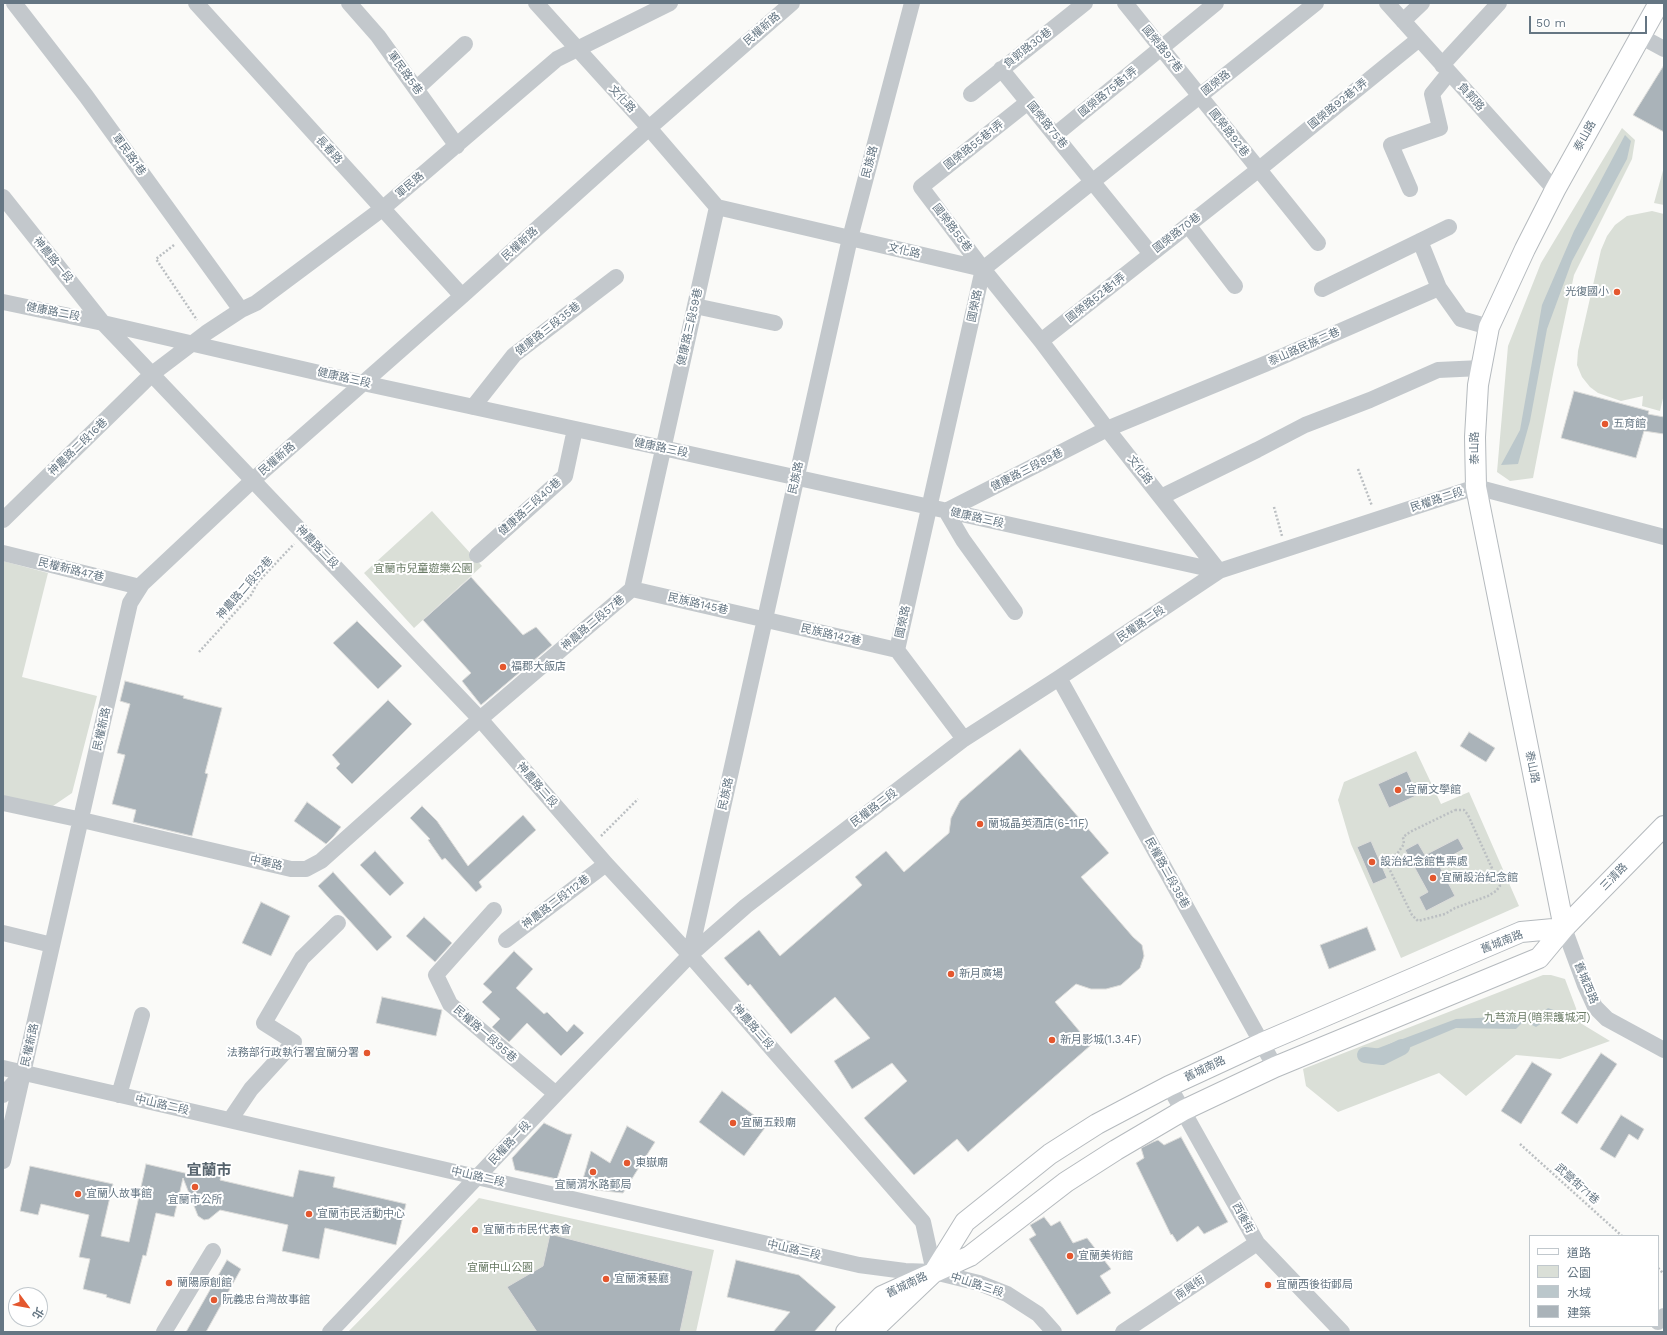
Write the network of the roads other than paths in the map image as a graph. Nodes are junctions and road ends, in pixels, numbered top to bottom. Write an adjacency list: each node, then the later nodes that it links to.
1 (14, 3): 54 (street, 軍民路1巷)
2 (196, 3): 39 (street, 長春路)
3 (348, 3): 25 (street, 軍民路5巷)
4 (536, 3): 21 (street, 文化路)
5 (670, 3): 21 (street, 軍民路)
6 (792, 3): 29 (street, 民權新路)
7 (912, 3): 42 (street, 民族路)
8 (1085, 3): 23 (street, 負郭路30巷)
9 (1125, 3): 20 (street, 國榮路97巷)
10 (1216, 3): 20 (street, 國榮路75巷1弄)
11 (1316, 3): 27 (street, 國榮路)
12 (1387, 3): 16 (street, 負郭路)
13 (1422, 3): 16 (street)
14 (1499, 3): 24 (street)
15 (1659, 3): 17 (main road, 泰山路)
16 (1403, 21): 18 (street, 負郭路)
17 (1640, 36): 22 (street); 36 (main road, 泰山路)
18 (1419, 39): 24 (street, 負郭路); 32 (street, 國榮路92巷1弄)
19 (465, 44): 25 (street)
20 (1162, 48): 27 (street, 國榮路97巷); 30 (street, 國榮路75巷1弄)
21 (576, 49): 29 (street, 文化路); 31 (street, 軍民路)
22 (1664, 49)
23 (1001, 69): 26 (street, 負郭路30巷); 28 (street, 國榮路75巷)
24 (1445, 69): 35 (street); 36 (street, 負郭路)
25 (416, 89): 31 (street, 軍民路5巷)
26 (971, 94)
27 (1200, 96): 32 (street, 國榮路92巷); 33 (street, 國榮路)
28 (1028, 102): 30 (street, 國榮路75巷); 34 (street, 國榮路55巷1弄)
29 (649, 128): 38 (street, 文化路); 51 (street, 民權新路)
30 (1055, 135): 33 (street, 國榮路75巷)
31 (457, 146): 39 (street, 軍民路)
32 (1258, 170): 40 (street, 國榮路70巷); 44 (street, 國榮路92巷)
33 (1092, 181): 45 (street, 國榮路70巷); 46 (street, 國榮路)
34 (921, 187): 46 (street, 國榮路55巷)
35 (1410, 189)
36 (1555, 190): 57 (main road, 泰山路)
37 (3, 197): 55 (street, 神農路一段)
38 (717, 207): 42 (street, 文化路); 53 (street, 健康路三段59巷)
39 (382, 209): 51 (street, 長春路); 54 (street, 軍民路)
40 (1188, 225): 45 (street, 國榮路70巷); 48 (street)
41 (1449, 227): 43 (street)
42 (850, 238): 46 (street, 文化路); 67 (street, 民族路)
43 (1420, 241): 49 (street); 50 (street)
44 (1318, 243)
45 (1151, 254): 58 (street, 國榮路52巷1弄)
46 (983, 269): 58 (street, 文化路); 71 (street, 國榮路)
47 (616, 277): 63 (street, 健康路三段35巷)
48 (1235, 286)
49 (1439, 288): 57 (street); 65 (street, 泰山路民族二巷)
50 (1322, 289)
51 (462, 296): 62 (street, 民權新路)
52 (3, 302): 55 (street, 健康路二段)
53 (695, 306): 56 (street); 66 (street, 健康路三段59巷)
54 (241, 310): 59 (street, 軍民路)
55 (103, 323): 59 (street, 健康路三段); 61 (street, 神農路二段)
56 (775, 323)
57 (1488, 327): 60 (main road, 泰山路)
58 (1041, 341): 65 (street, 文化路)
59 (192, 342): 61 (street, 軍民路); 62 (street, 健康路三段)
60 (1481, 368): 69 (main road, 泰山路); 70 (street)
61 (152, 374): 68 (street, 神農路二段); 73 (street, 神農路二段16巷)
62 (364, 383): 63 (street, 健康路三段); 68 (street, 民權新路)
63 (473, 407): 64 (street, 健康路三段)
64 (575, 429): 66 (street, 健康路三段); 76 (street, 健康路三段40巷)
65 (1107, 429): 70 (street, 文化路); 72 (street, 健康路三段89巷)
66 (663, 448): 67 (street, 健康路三段); 79 (street, 神農路二段57巷)
67 (796, 478): 71 (street, 健康路三段); 81 (street, 民族路)
68 (253, 480): 78 (street, 民權新路); 84 (street, 神農路二段)
69 (1476, 488): 74 (street, 民權路二段); 77 (street, 民權路二段); 92 (main road, 泰山路)
70 (1161, 497): 77 (street, 文化路)
71 (930, 507): 72 (street, 健康路三段); 82 (street, 國榮路)
72 (946, 511): 77 (street, 健康路三段); 80 (street)
73 (3, 520)
74 (1664, 538)
75 (3, 553): 78 (street, 民權新路47巷)
76 (477, 555)
77 (1219, 571): 83 (street, 民權路二段)
78 (140, 587): 87 (street, 民權新路)
79 (632, 589): 81 (street, 民族路145巷); 84 (street, 神農路二段57巷)
80 (1015, 612)
81 (765, 619): 82 (street, 民族路142巷); 96 (street, 民族路)
82 (897, 650): 85 (street, 國榮路)
83 (1059, 678): 85 (street, 民權路二段); 98 (street, 民權路二段38巷)
84 (480, 719): 87 (street, 中華路); 89 (street, 神農路二段)
85 (964, 739): 96 (street, 民權路二段)
86 (3, 803): 87 (street, 中華路)
87 (82, 820): 95 (street, 民權新路)
88 (1664, 826): 92 (main road, 三清路)
89 (606, 864): 94 (street, 神農路二段112巷); 96 (street, 神農路二段)
90 (494, 910): 104 (street, 民權路一段95巷)
91 (338, 922): 108 (street)
92 (1564, 928): 98 (main road, 舊城南路); 99 (street, 舊城西路); 100 (main road, 舊城南路)
93 (3, 933): 95 (street)
94 (506, 940)
95 (52, 945): 102 (street, 民權新路)
96 (690, 954): 104 (street, 民權路一段); 113 (street, 神農路二段)
97 (142, 1015): 106 (street)
98 (1262, 1043): 100 (street, 民權路二段38巷); 103 (main road, 舊城南路)
99 (1664, 1050)
100 (1275, 1067): 107 (main road, 舊城南路)
101 (3, 1068): 102 (street, 中山路二段)
102 (24, 1073): 105 (street); 106 (street, 中山路二段); 109 (street, 民權新路)
103 (1169, 1086): 107 (street, 西後街); 113 (main road, 舊城南路)
104 (556, 1094): 110 (street, 民權路一段)
105 (3, 1095)
106 (119, 1095): 108 (street, 中山路二段)
107 (1184, 1110): 111 (street, 西後街); 113 (main road, 舊城南路)
108 (230, 1120): 110 (street, 中山路二段)
109 (3, 1160)
110 (478, 1177): 113 (street, 中山路二段); 115 (street, 民權路一段)
111 (1257, 1243): 119 (street, 南興街); 120 (street, 西後街)
112 (213, 1251): 114 (street)
113 (934, 1272): 116 (main road, 舊城南路); 117 (main road, 舊城南路); 118 (street, 中山路三段)
114 (164, 1332)
115 (330, 1332)
116 (846, 1332)
117 (871, 1332)
118 (1054, 1332)
119 (1123, 1332)
120 (1342, 1332)

